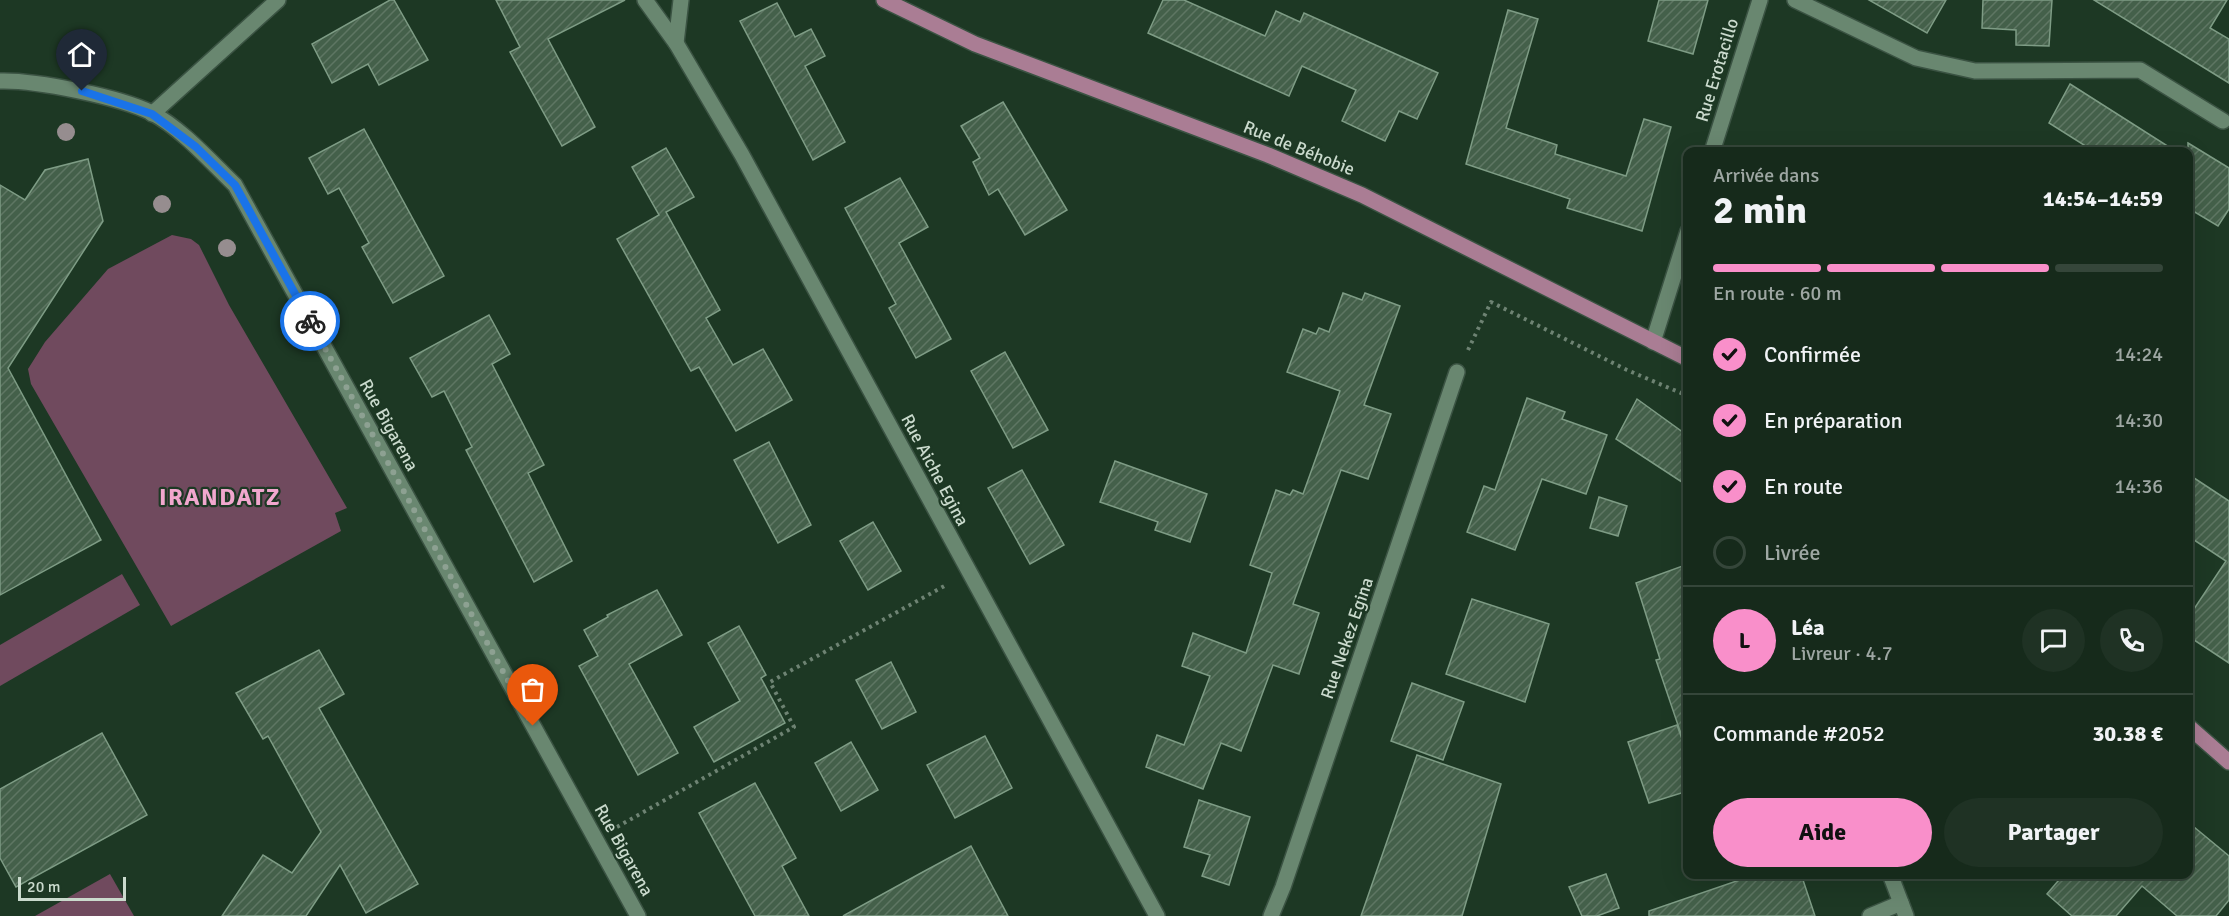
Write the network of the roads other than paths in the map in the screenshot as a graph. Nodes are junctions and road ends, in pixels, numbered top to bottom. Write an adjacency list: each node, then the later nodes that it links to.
1 (278, 0): 9 (street)
2 (645, 0): 7 (street, Rue Aiche Egina)
3 (681, 0): 7 (street)
4 (884, 0): 13 (main road, Rue de Béhobie)
5 (1760, 0): 11 (street, Rue Erotacillo)
6 (1795, 0): 10 (street)
7 (676, 43): 21 (street, Rue Aiche Egina)
8 (0, 81): 9 (street, Rue Bigarena)
9 (152, 114): 20 (street, Rue Bigarena)
10 (2223, 122)
11 (1714, 147)
12 (1683, 247): 13 (street)
13 (1653, 342): 14 (main road, Rue de Béhobie)
14 (1683, 357)
15 (1457, 372): 22 (street, Rue Nekez Egina)
16 (2193, 730): 17 (main road)
17 (2229, 762)
18 (1892, 879): 19 (street)
19 (1904, 910): 23 (street)
20 (638, 916)
21 (1157, 916)
22 (1271, 916)
23 (1870, 916)

